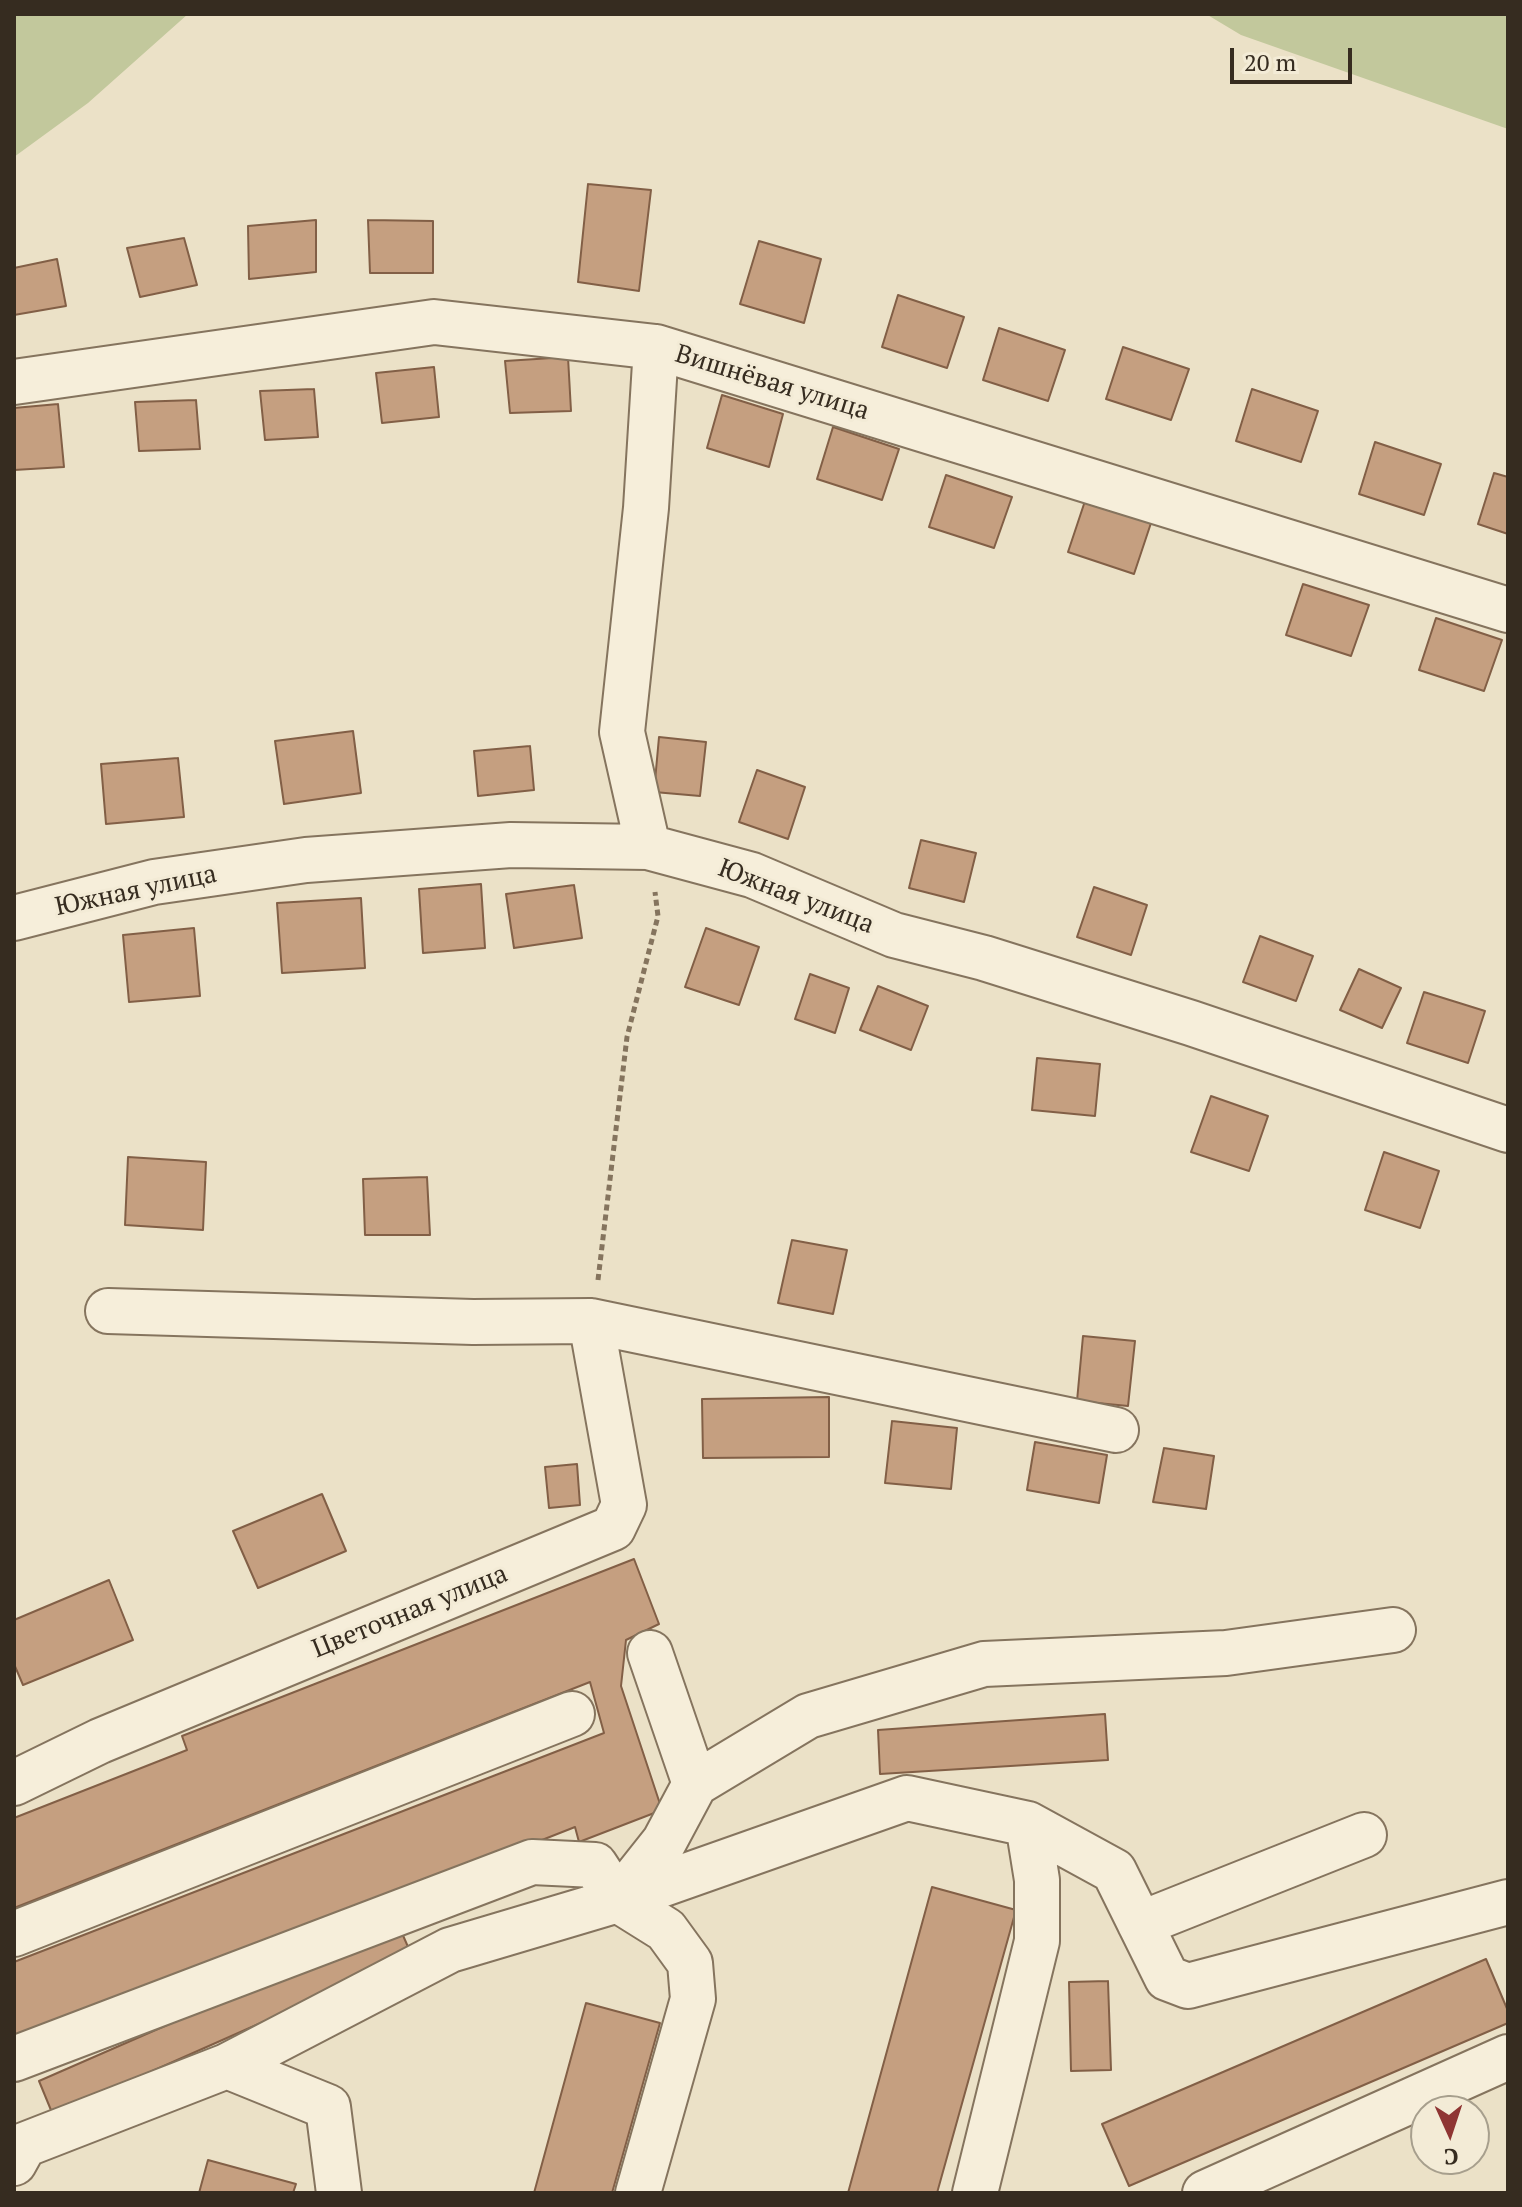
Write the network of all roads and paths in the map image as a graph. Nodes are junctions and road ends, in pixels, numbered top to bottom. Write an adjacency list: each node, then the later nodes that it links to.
1 (656, 347): 2 (street, Вишнёвая улица); 3 (street, Вишнёвая улица); 4 (street)
2 (14, 382)
3 (1508, 610)
4 (648, 847): 5 (street, Южная улица); 6 (street, Южная улица); 8 (path)
5 (14, 918)
6 (1508, 1130)
7 (108, 1311): 8 (street)
8 (591, 1321): 9 (street); 13 (street, Цветочная улица)
9 (1116, 1430)
10 (1393, 1630): 14 (street)
11 (650, 1653): 14 (street)
12 (572, 1714): 20 (street)
13 (14, 1783)
14 (695, 1784): 17 (street)
15 (1028, 1824): 17 (street); 19 (street); 27 (street)
16 (1364, 1835): 19 (street)
17 (618, 1900): 22 (street); 23 (street); 26 (street)
18 (1507, 1907): 19 (street)
19 (1140, 1924)
20 (14, 1934)
21 (1508, 2057): 28 (street)
22 (14, 2059)
23 (227, 2066): 24 (street); 25 (street)
24 (14, 2163)
25 (339, 2193)
26 (638, 2193)
27 (975, 2193)
28 (1205, 2193)

